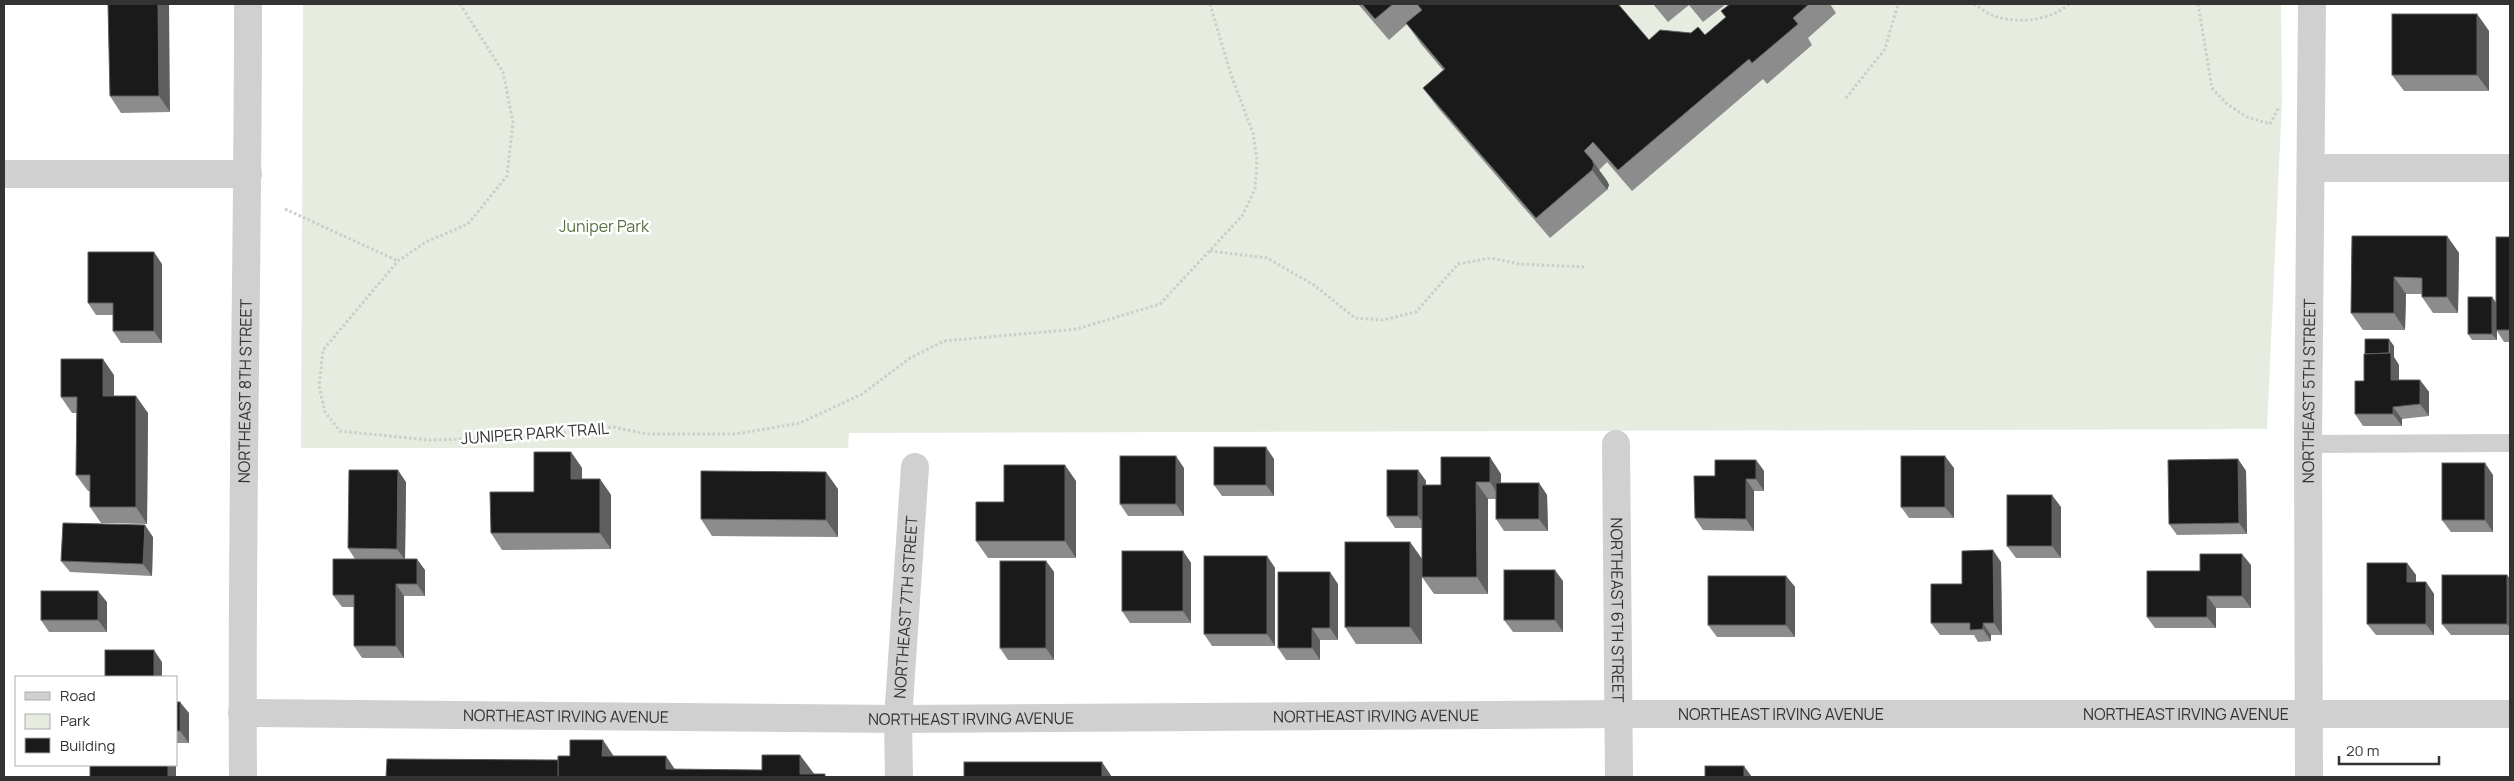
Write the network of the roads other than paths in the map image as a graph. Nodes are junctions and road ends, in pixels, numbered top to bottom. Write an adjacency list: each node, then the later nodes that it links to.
1 (248, 4): 6 (street, NORTHEAST 8TH STREET)
2 (2312, 4): 3 (street, NORTHEAST 5TH STREET)
3 (2312, 168): 4 (street); 9 (street, NORTHEAST 5TH STREET)
4 (2510, 168)
5 (4, 174): 6 (street)
6 (248, 174): 11 (street, NORTHEAST 8TH STREET)
7 (2510, 443): 9 (lane)
8 (1616, 444): 12 (street, NORTHEAST 6TH STREET)
9 (2308, 444): 13 (street, NORTHEAST 5TH STREET)
10 (915, 467): 15 (street, NORTHEAST 7TH STREET)
11 (242, 713): 15 (street, NORTHEAST IRVING AVENUE); 16 (street, NORTHEAST 8TH STREET)
12 (1619, 714): 13 (street, NORTHEAST IRVING AVENUE); 15 (street, NORTHEAST IRVING AVENUE); 18 (street, NORTHEAST 6TH STREET)
13 (2309, 714): 14 (street, NORTHEAST IRVING AVENUE); 19 (street, NORTHEAST 5TH STREET)
14 (2510, 714)
15 (898, 719): 17 (street, NORTHEAST 7TH STREET)
16 (242, 777)
17 (899, 777)
18 (1619, 777)
19 (2309, 777)

